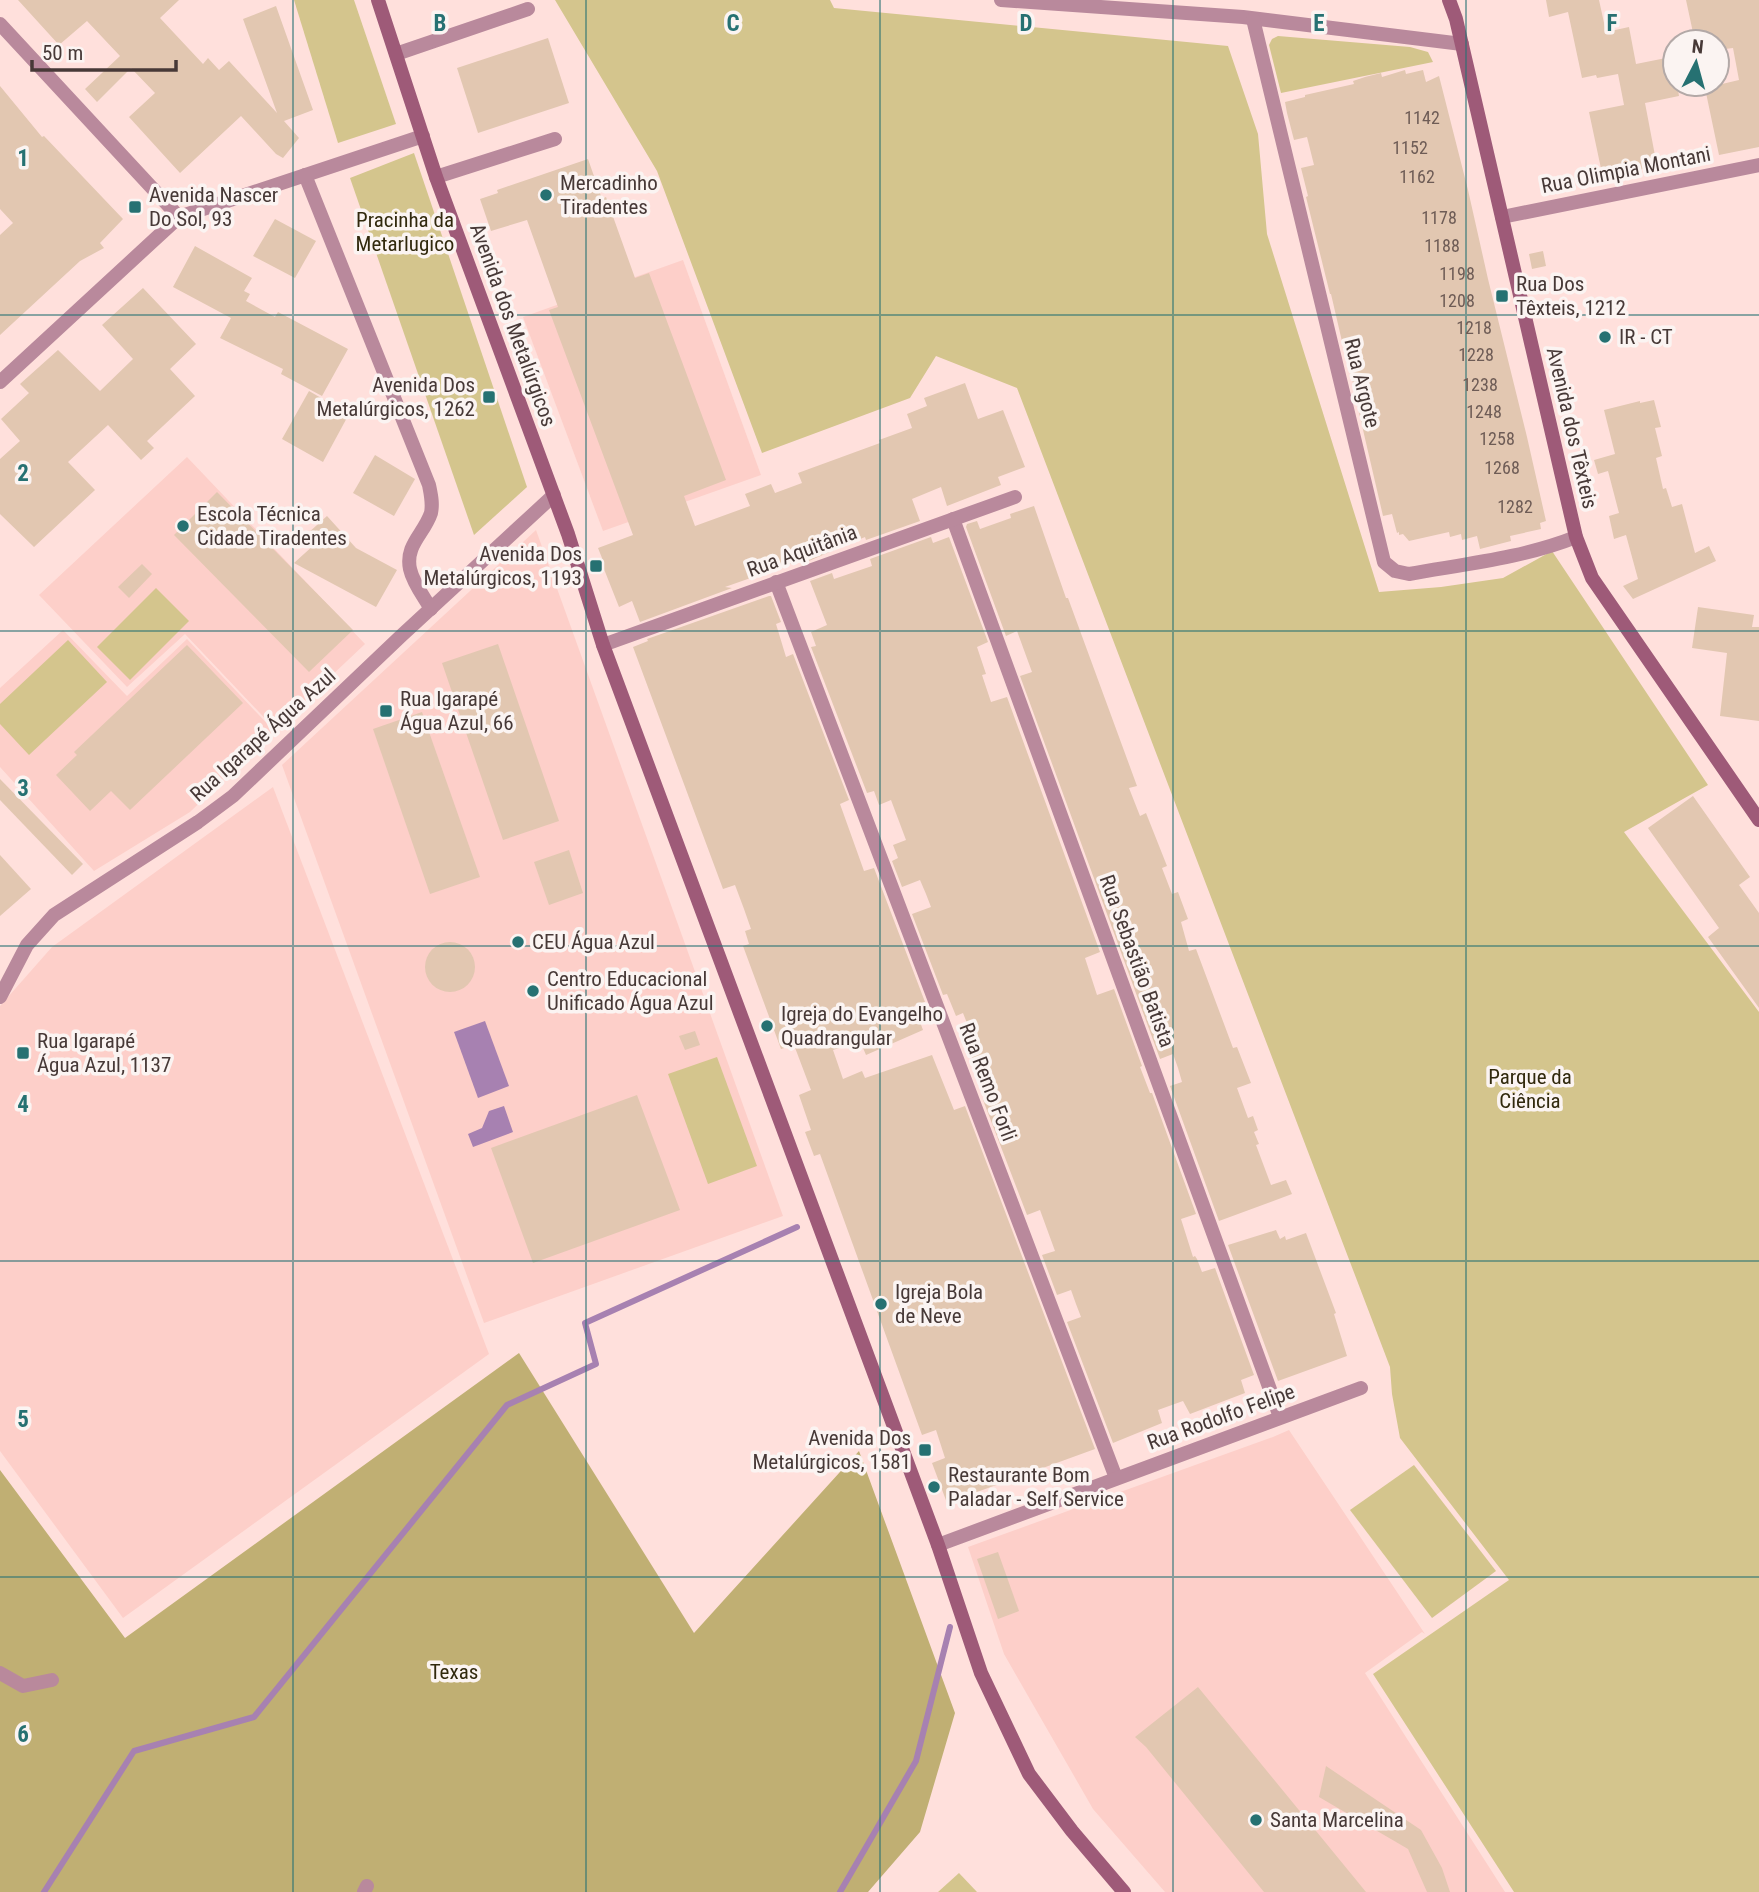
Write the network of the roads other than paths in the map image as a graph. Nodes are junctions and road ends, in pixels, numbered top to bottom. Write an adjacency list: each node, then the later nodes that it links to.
1 (378, 0): 11 (main road, Avenida dos Metalúrgicos)
2 (1001, 0): 5 (street)
3 (1207, 0): 7 (street)
4 (1449, 0): 10 (main road, Avenida dos Têxteis)
5 (1019, 1): 7 (street)
6 (528, 9): 11 (street)
7 (1213, 16): 8 (street)
8 (1253, 19): 10 (street); 23 (street, Rua Argote)
9 (0, 24): 18 (street)
10 (1462, 44): 17 (main road, Avenida dos Têxteis)
11 (396, 54): 12 (main road, Avenida dos Metalúrgicos)
12 (423, 136): 15 (street); 16 (main road, Avenida dos Metalúrgicos)
13 (555, 139): 16 (street)
14 (1759, 165): 17 (street, Rua Olimpia Montani)
15 (305, 175): 18 (street); 25 (street)
16 (436, 177): 20 (main road, Avenida dos Metalúrgicos)
17 (1502, 216): 23 (main road, Avenida dos Têxteis)
18 (179, 217): 19 (street)
19 (0, 382)
20 (554, 495): 25 (street, Rua Igarapé Água Azul); 26 (main road, Avenida dos Metalúrgicos)
21 (1015, 497): 22 (street, Rua Aquitânia)
22 (953, 519): 24 (street, Rua Aquitânia); 30 (street, Rua Sebastião Batista)
23 (1576, 537): 27 (main road, Avenida dos Têxteis)
24 (776, 582): 26 (street, Rua Aquitânia); 31 (street, Rua Remo Forli)
25 (430, 609): 28 (street, Rua Igarapé Água Azul)
26 (603, 645): 32 (main road, Avenida dos Metalúrgicos)
27 (1759, 820)
28 (0, 998)
29 (1360, 1388): 30 (street, Rua Rodolfo Felipe)
30 (1280, 1417): 31 (street, Rua Rodolfo Felipe)
31 (1116, 1478): 32 (street, Rua Rodolfo Felipe)
32 (938, 1545): 35 (main road, Avenida dos Metalúrgicos)
33 (0, 1673): 34 (street)
34 (52, 1680)
35 (1124, 1892)

